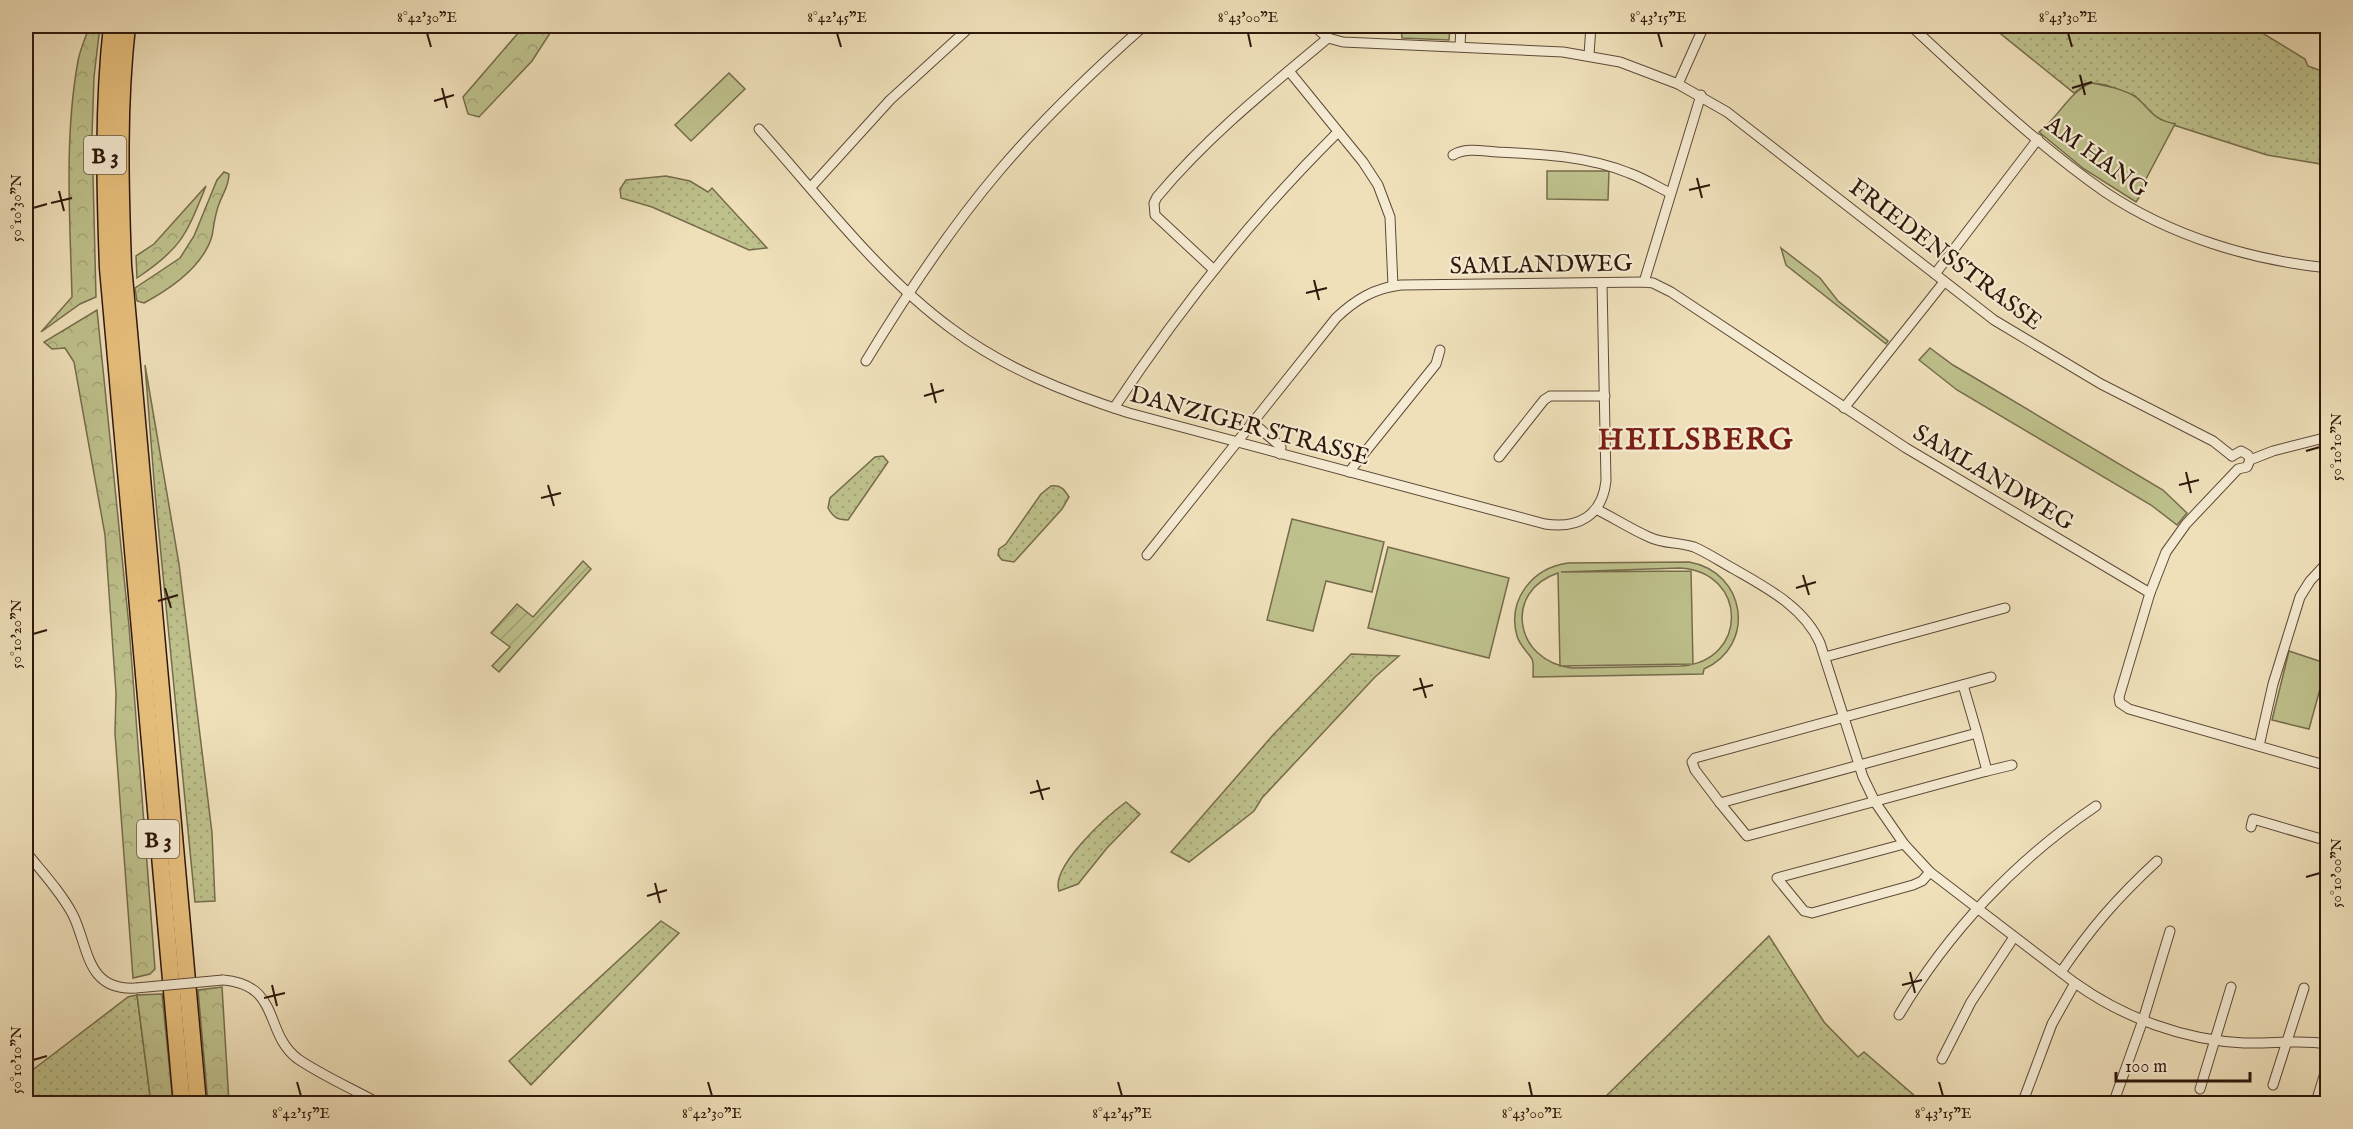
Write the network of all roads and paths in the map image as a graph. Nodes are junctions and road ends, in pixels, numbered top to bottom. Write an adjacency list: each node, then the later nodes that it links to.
1 (112, 26): 29 (highway, B 3)
2 (127, 26): 29 (highway, B 3)
3 (971, 26): 20 (street)
4 (1144, 26): 30 (street)
5 (1314, 26): 10 (street)
6 (1461, 26): 11 (street)
7 (1591, 26): 12 (street)
8 (1704, 26): 14 (street)
9 (1911, 26): 18 (street, AM HANG)
10 (1328, 38): 11 (street, FRIEDENSSTRASSE); 13 (street)
11 (1460, 46): 12 (street, FRIEDENSSTRASSE)
12 (1589, 55): 14 (street, FRIEDENSSTRASSE)
13 (1289, 71): 17 (street); 23 (street)
14 (1678, 84): 15 (street, FRIEDENSSTRASSE)
15 (1701, 95): 21 (street); 24 (street, FRIEDENSSTRASSE)
16 (759, 129): 20 (street, DANZIGER STRASSE)
17 (1338, 132): 23 (street); 28 (street)
18 (2038, 139): 22 (street, AM HANG); 24 (street)
19 (1452, 155): 21 (street)
20 (810, 187): 30 (street, DANZIGER STRASSE)
21 (1670, 193): 25 (street)
22 (2328, 268)
23 (1213, 269): 34 (street)
24 (1935, 274): 26 (street, FRIEDENSSTRASSE)
25 (1644, 282): 27 (street, SAMLANDWEG); 35 (street, SAMLANDWEG)
26 (1944, 282): 35 (street); 40 (street, FRIEDENSSTRASSE)
27 (1602, 283): 28 (street, SAMLANDWEG); 33 (street)
28 (1393, 286): 36 (street, SAMLANDWEG)
29 (118, 288): 85 (highway, B 3); 86 (highway, B 3)
30 (908, 293): 32 (street); 34 (street, DANZIGER STRASSE)
31 (1440, 350): 44 (street)
32 (866, 361)
33 (1605, 396): 41 (street); 45 (street)
34 (1114, 408): 38 (street, DANZIGER STRASSE)
35 (1844, 408): 48 (street, SAMLANDWEG)
36 (1252, 422): 38 (street, SAMLANDWEG); 39 (street)
37 (2328, 437): 42 (street)
38 (1237, 442): 39 (street, DANZIGER STRASSE); 46 (street, SAMLANDWEG)
39 (1280, 454): 44 (street, DANZIGER STRASSE)
40 (2232, 456): 42 (street); 43 (street)
41 (1499, 457)
42 (2250, 460): 43 (street)
43 (2238, 469): 48 (street)
44 (1349, 472): 45 (street, DANZIGER STRASSE)
45 (1596, 509): 50 (street)
46 (1147, 555)
47 (2323, 567): 55 (street)
48 (2150, 593): 55 (street)
49 (2004, 608): 50 (street)
50 (1825, 657): 53 (street)
51 (1991, 677): 52 (street)
52 (1964, 685): 53 (street); 54 (street)
53 (1843, 718): 56 (street); 61 (street)
54 (1977, 733): 56 (street); 59 (street)
55 (2259, 746): 58 (street)
56 (1857, 764): 60 (street); 61 (street)
57 (2012, 765): 59 (street)
58 (2328, 766)
59 (1987, 771): 60 (street)
60 (1875, 802): 61 (street); 65 (street)
61 (1720, 803)
62 (2096, 806): 69 (street)
63 (2251, 827): 64 (street)
64 (2328, 841)
65 (1904, 844): 68 (street); 68 (street)
66 (26, 852): 87 (street, bridge)
67 (2157, 861): 72 (street)
68 (1930, 872): 69 (street)
69 (1978, 909): 71 (street); 76 (street)
70 (2170, 931): 77 (street)
71 (2014, 937): 72 (street); 81 (street)
72 (2061, 972): 73 (street)
73 (2075, 983): 77 (street); 88 (street)
74 (2231, 987): 78 (street)
75 (2304, 988): 79 (street)
76 (1899, 1015)
77 (2144, 1020): 78 (street); 89 (street)
78 (2214, 1040): 79 (street); 84 (street)
79 (2285, 1043): 80 (street); 83 (street)
80 (2328, 1044)
81 (1942, 1059)
82 (2328, 1068): 90 (street)
83 (2273, 1086)
84 (2200, 1089)
85 (182, 1104)
86 (198, 1104)
87 (380, 1104)
88 (2022, 1104)
89 (2113, 1104)
90 (2317, 1104)

